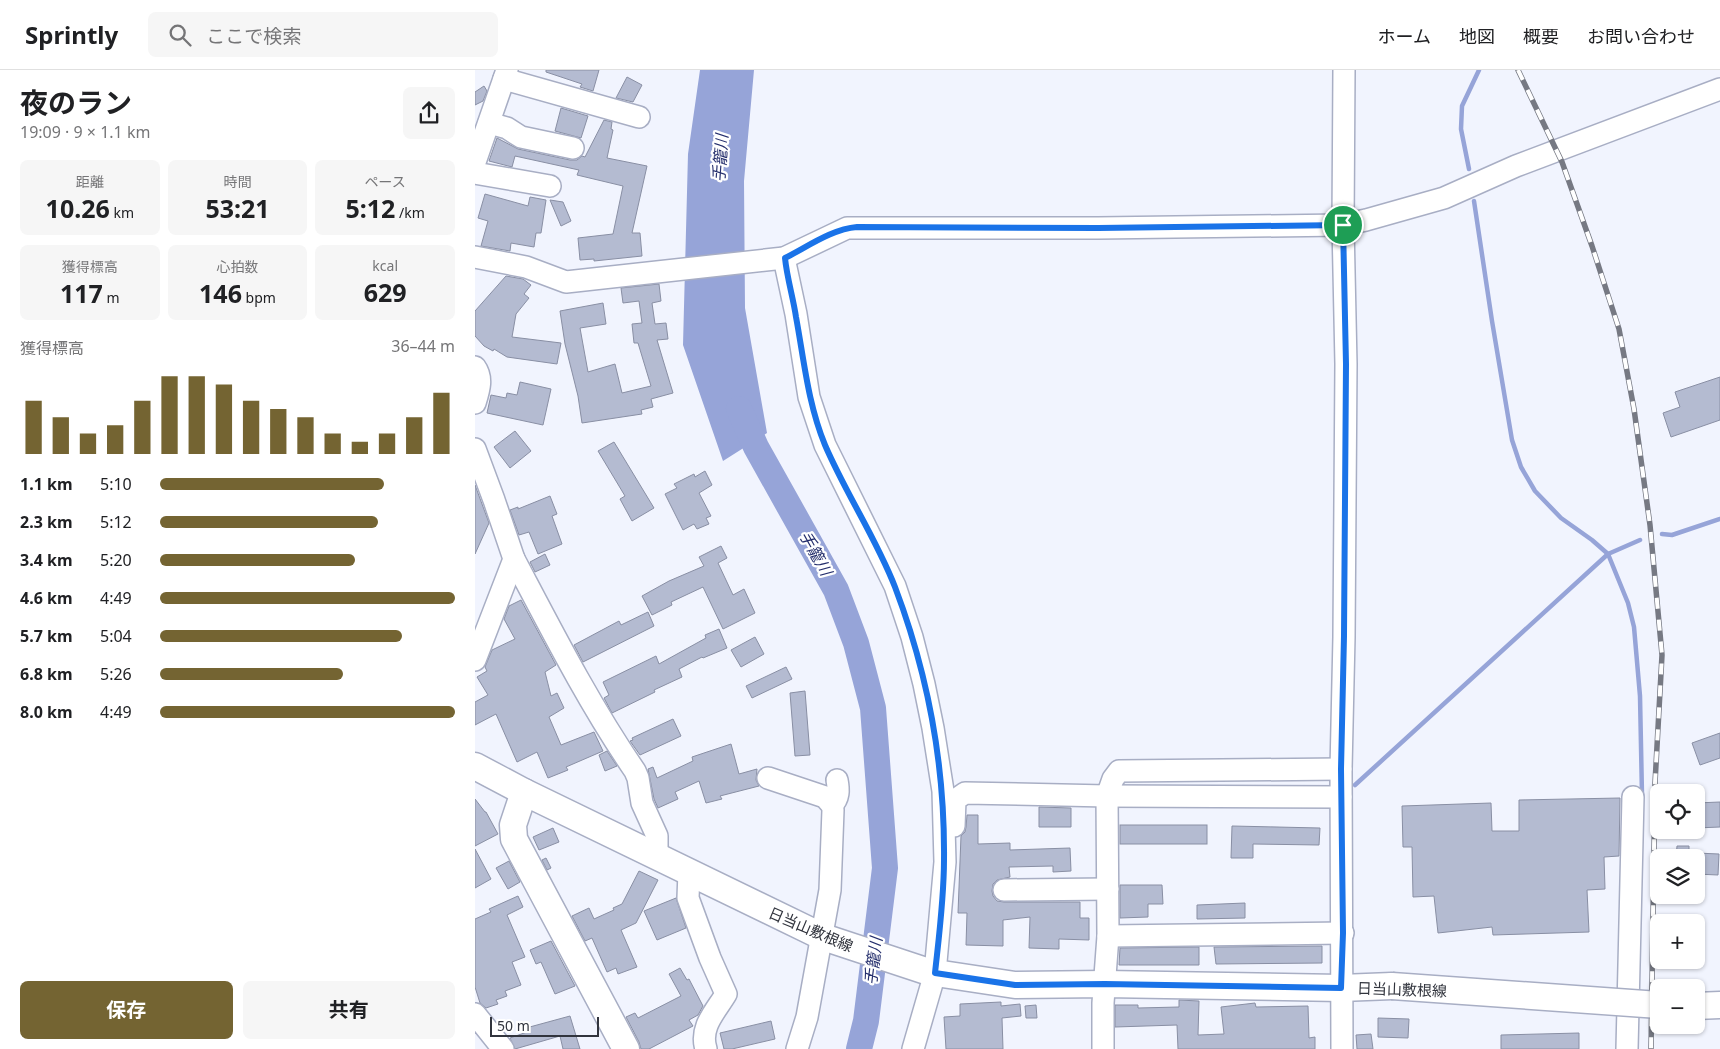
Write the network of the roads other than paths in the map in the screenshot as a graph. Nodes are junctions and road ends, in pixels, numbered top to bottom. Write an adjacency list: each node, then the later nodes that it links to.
1 (1344, 70): 10 (street)
2 (506, 75): 4 (street); 5 (street)
3 (1720, 89): 10 (street)
4 (639, 116)
5 (489, 123): 6 (street); 7 (street)
6 (573, 148)
7 (477, 155)
8 (475, 173): 9 (street)
9 (550, 186)
10 (1343, 225): 12 (street); 19 (street)
11 (475, 257): 12 (street)
12 (780, 258): 28 (street)
13 (475, 367): 14 (street)
14 (475, 403)
15 (475, 449): 16 (street)
16 (514, 559): 17 (street); 27 (street)
17 (475, 660)
18 (475, 766): 22 (main road, 日当山敷根線)
19 (1341, 769): 23 (street); 24 (street)
20 (768, 778): 26 (street)
21 (837, 780): 26 (street)
22 (524, 792): 27 (main road, 日当山敷根線); 43 (main road)
23 (1107, 796): 24 (street); 28 (street); 30 (street)
24 (1341, 797): 32 (street)
25 (1633, 797): 49 (street)
26 (831, 805): 34 (street)
27 (657, 856): 29 (main road, 日当山敷根線)
28 (945, 862): 35 (street)
29 (689, 872): 34 (main road, 日当山敷根線); 44 (street)
30 (1108, 889): 31 (street); 33 (street)
31 (1004, 890)
32 (1343, 933): 33 (street); 37 (street)
33 (1109, 936): 36 (street)
34 (825, 938): 35 (main road, 日当山敷根線); 45 (street)
35 (932, 973): 36 (main road, 日当山敷根線); 46 (street)
36 (1105, 984): 37 (main road, 日当山敷根線); 47 (street)
37 (1341, 988): 38 (main road, 日当山敷根線, bridge); 48 (street)
38 (1650, 1004)
39 (1720, 1005): 40 (main road)
40 (1705, 1006)
41 (475, 1014): 42 (street)
42 (503, 1049)
43 (626, 1049)
44 (705, 1049)
45 (797, 1049)
46 (913, 1049)
47 (1103, 1049)
48 (1342, 1049)
49 (1627, 1049)

